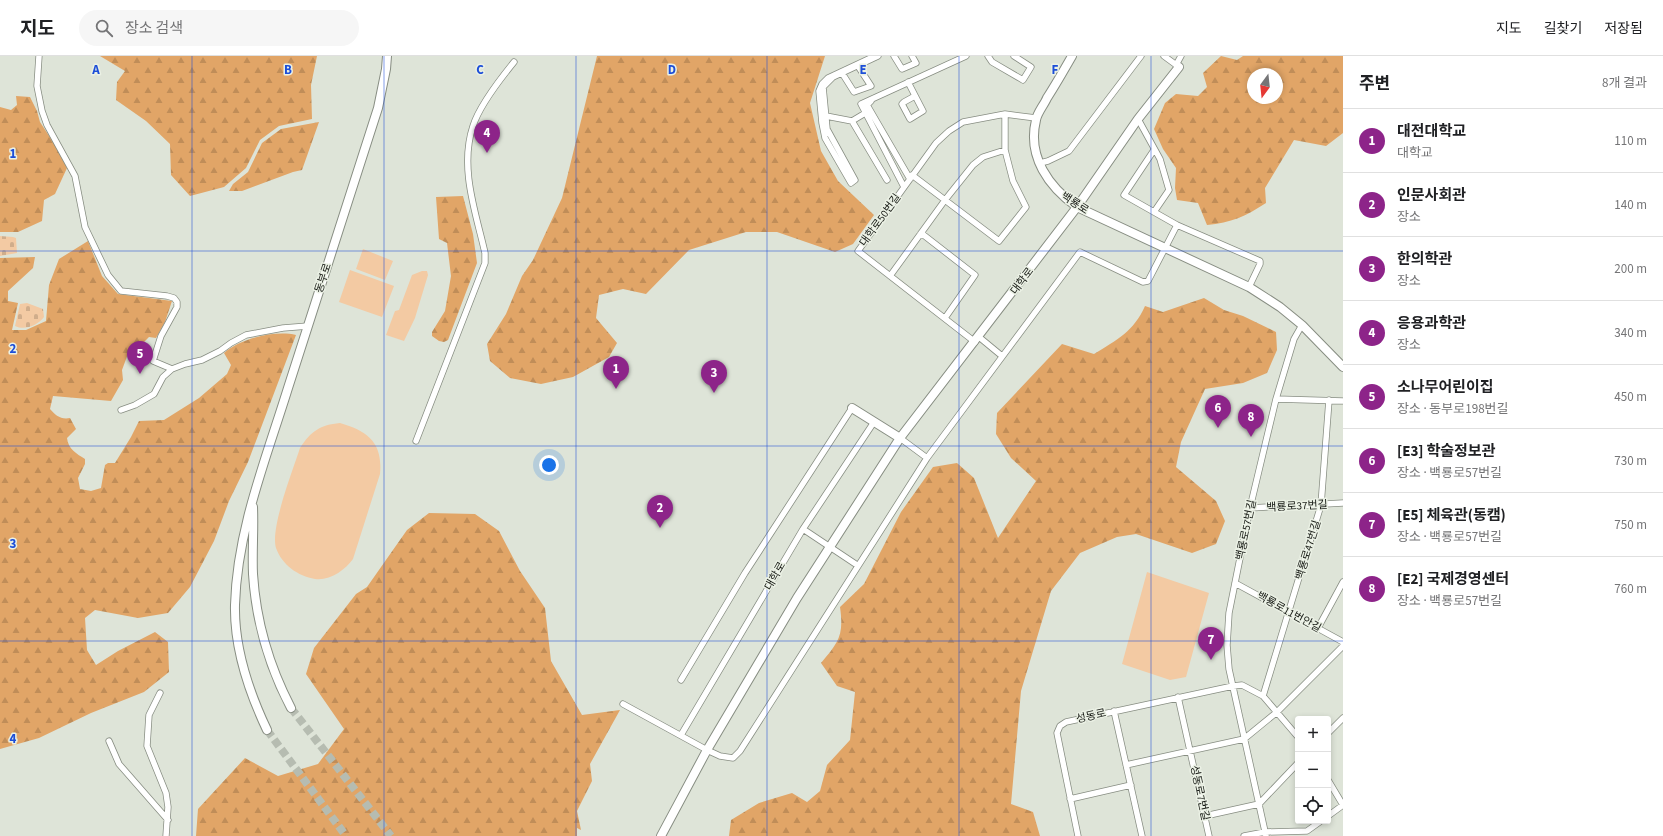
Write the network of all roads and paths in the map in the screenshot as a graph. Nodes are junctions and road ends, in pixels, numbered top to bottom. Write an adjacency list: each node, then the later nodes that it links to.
1 (38, 56): 49 (street)
2 (386, 56): 45 (main road, 동부로)
3 (875, 56): 25 (street)
4 (878, 56): 18 (street)
5 (894, 56): 6 (street)
6 (912, 56)
7 (966, 56): 21 (street)
8 (972, 56): 21 (street)
9 (988, 56): 12 (street)
10 (992, 56): 11 (street)
11 (995, 56)
12 (1014, 56)
13 (1072, 56): 26 (main road, 백룡로)
14 (1141, 56): 31 (street)
15 (1164, 56): 19 (street)
16 (1181, 56): 19 (street)
17 (514, 62): 57 (street)
18 (858, 66): 20 (street); 20 (street)
19 (1177, 66): 27 (main road, 대학로)
20 (842, 73): 25 (street)
21 (909, 83): 22 (street); 23 (street)
22 (915, 96)
23 (867, 111): 28 (street); 32 (street); 34 (street)
24 (1006, 114): 26 (street, 대학로50번길); 29 (street); 32 (street, 대학로50번길)
25 (826, 116): 28 (street)
26 (1036, 118): 31 (main road, 백룡로)
27 (1138, 119): 30 (street); 36 (main road, 대학로)
28 (852, 121): 33 (street)
29 (1005, 150): 35 (street); 35 (street)
30 (1154, 150): 37 (street); 37 (street)
31 (1040, 163): 36 (main road, 백룡로)
32 (911, 177): 34 (street, 대학로50번길); 35 (street)
33 (887, 180)
34 (904, 187): 41 (street, 대학로50번길)
35 (945, 200): 39 (street)
36 (1077, 207): 40 (main road, 백룡로); 46 (main road, 대학로)
37 (1154, 212): 38 (street)
38 (1177, 224): 40 (street); 42 (street)
39 (921, 234): 41 (street); 43 (street)
40 (1164, 248): 42 (main road, 백룡로); 47 (street)
41 (890, 276): 43 (street, 대학로50번길)
42 (1249, 287): 44 (main road, 백룡로)
43 (945, 318): 46 (street, 대학로50번길)
44 (1302, 325): 48 (main road, 백룡로); 50 (street, 백룡로57번길)
45 (308, 326): 49 (street); 59 (main road, 동부로)
46 (977, 339): 47 (street, 대학로50번길); 56 (main road, 대학로)
47 (1002, 356): 58 (street)
48 (1343, 368)
49 (172, 369): 54 (street)
50 (1276, 399): 51 (street); 62 (street, 백룡로57번길)
51 (1329, 400): 52 (street); 61 (street, 백룡로47번길)
52 (1343, 401)
53 (852, 408): 55 (main road); 72 (street)
54 (121, 410)
55 (874, 422): 56 (main road); 63 (street, 대학로)
56 (900, 438): 58 (street); 64 (main road, 대학로)
57 (416, 441)
58 (927, 458): 65 (street)
59 (253, 498): 78 (main road); 82 (main road, 동부로)
60 (1343, 503): 61 (street, 백룡로37번길)
61 (1322, 505): 62 (street, 백룡로37번길); 68 (street, 백룡로47번길)
62 (1250, 508): 66 (street, 백룡로57번길)
63 (803, 529): 64 (street); 85 (street, 대학로)
64 (830, 547): 65 (street); 88 (main road, 대학로)
65 (858, 565): 88 (street)
66 (1235, 582): 68 (street, 백룡로11번안길); 73 (street, 백룡로57번길)
67 (1343, 582): 69 (street)
68 (1289, 612): 69 (street, 백룡로11번안길); 75 (street, 백룡로47번길)
69 (1318, 628): 70 (street, 백룡로11번안길)
70 (1343, 642)
71 (1343, 646): 80 (street)
72 (681, 680)
73 (1233, 686): 75 (street); 76 (street, 성동로); 86 (street, 백룡로57번길)
74 (160, 693): 99 (street)
75 (1263, 696): 80 (street)
76 (1178, 697): 79 (street, 성동로); 89 (street, 성동로7번길)
77 (623, 704): 85 (street)
78 (291, 708)
79 (1114, 711): 90 (street); 94 (street, 성동로)
80 (1277, 712): 84 (street); 86 (street)
81 (1343, 718): 83 (street)
82 (268, 730)
83 (1331, 730)
84 (1295, 733)
85 (681, 735): 88 (street)
86 (1244, 739): 89 (street); 95 (street, 백룡로57번길)
87 (109, 741): 99 (street)
88 (707, 750): 103 (main road, 대학로)
89 (1190, 751): 90 (street, 성동로7번길); 98 (street, 성동로7번길)
90 (1126, 765): 92 (street)
91 (1295, 766): 95 (street)
92 (1131, 785): 94 (street); 105 (street)
93 (1331, 785): 96 (street)
94 (1070, 799): 104 (street, 성동로)
95 (1259, 804): 98 (street); 101 (street, 백룡로57번길)
96 (1343, 805): 97 (street)
97 (1331, 814)
98 (1205, 816): 106 (street, 성동로7번길)
99 (168, 820): 102 (street)
100 (1317, 824): 101 (street)
101 (1265, 834): 107 (street)
102 (166, 836)
103 (661, 836)
104 (1078, 836)
105 (1142, 836)
106 (1209, 836)
107 (1244, 836)

